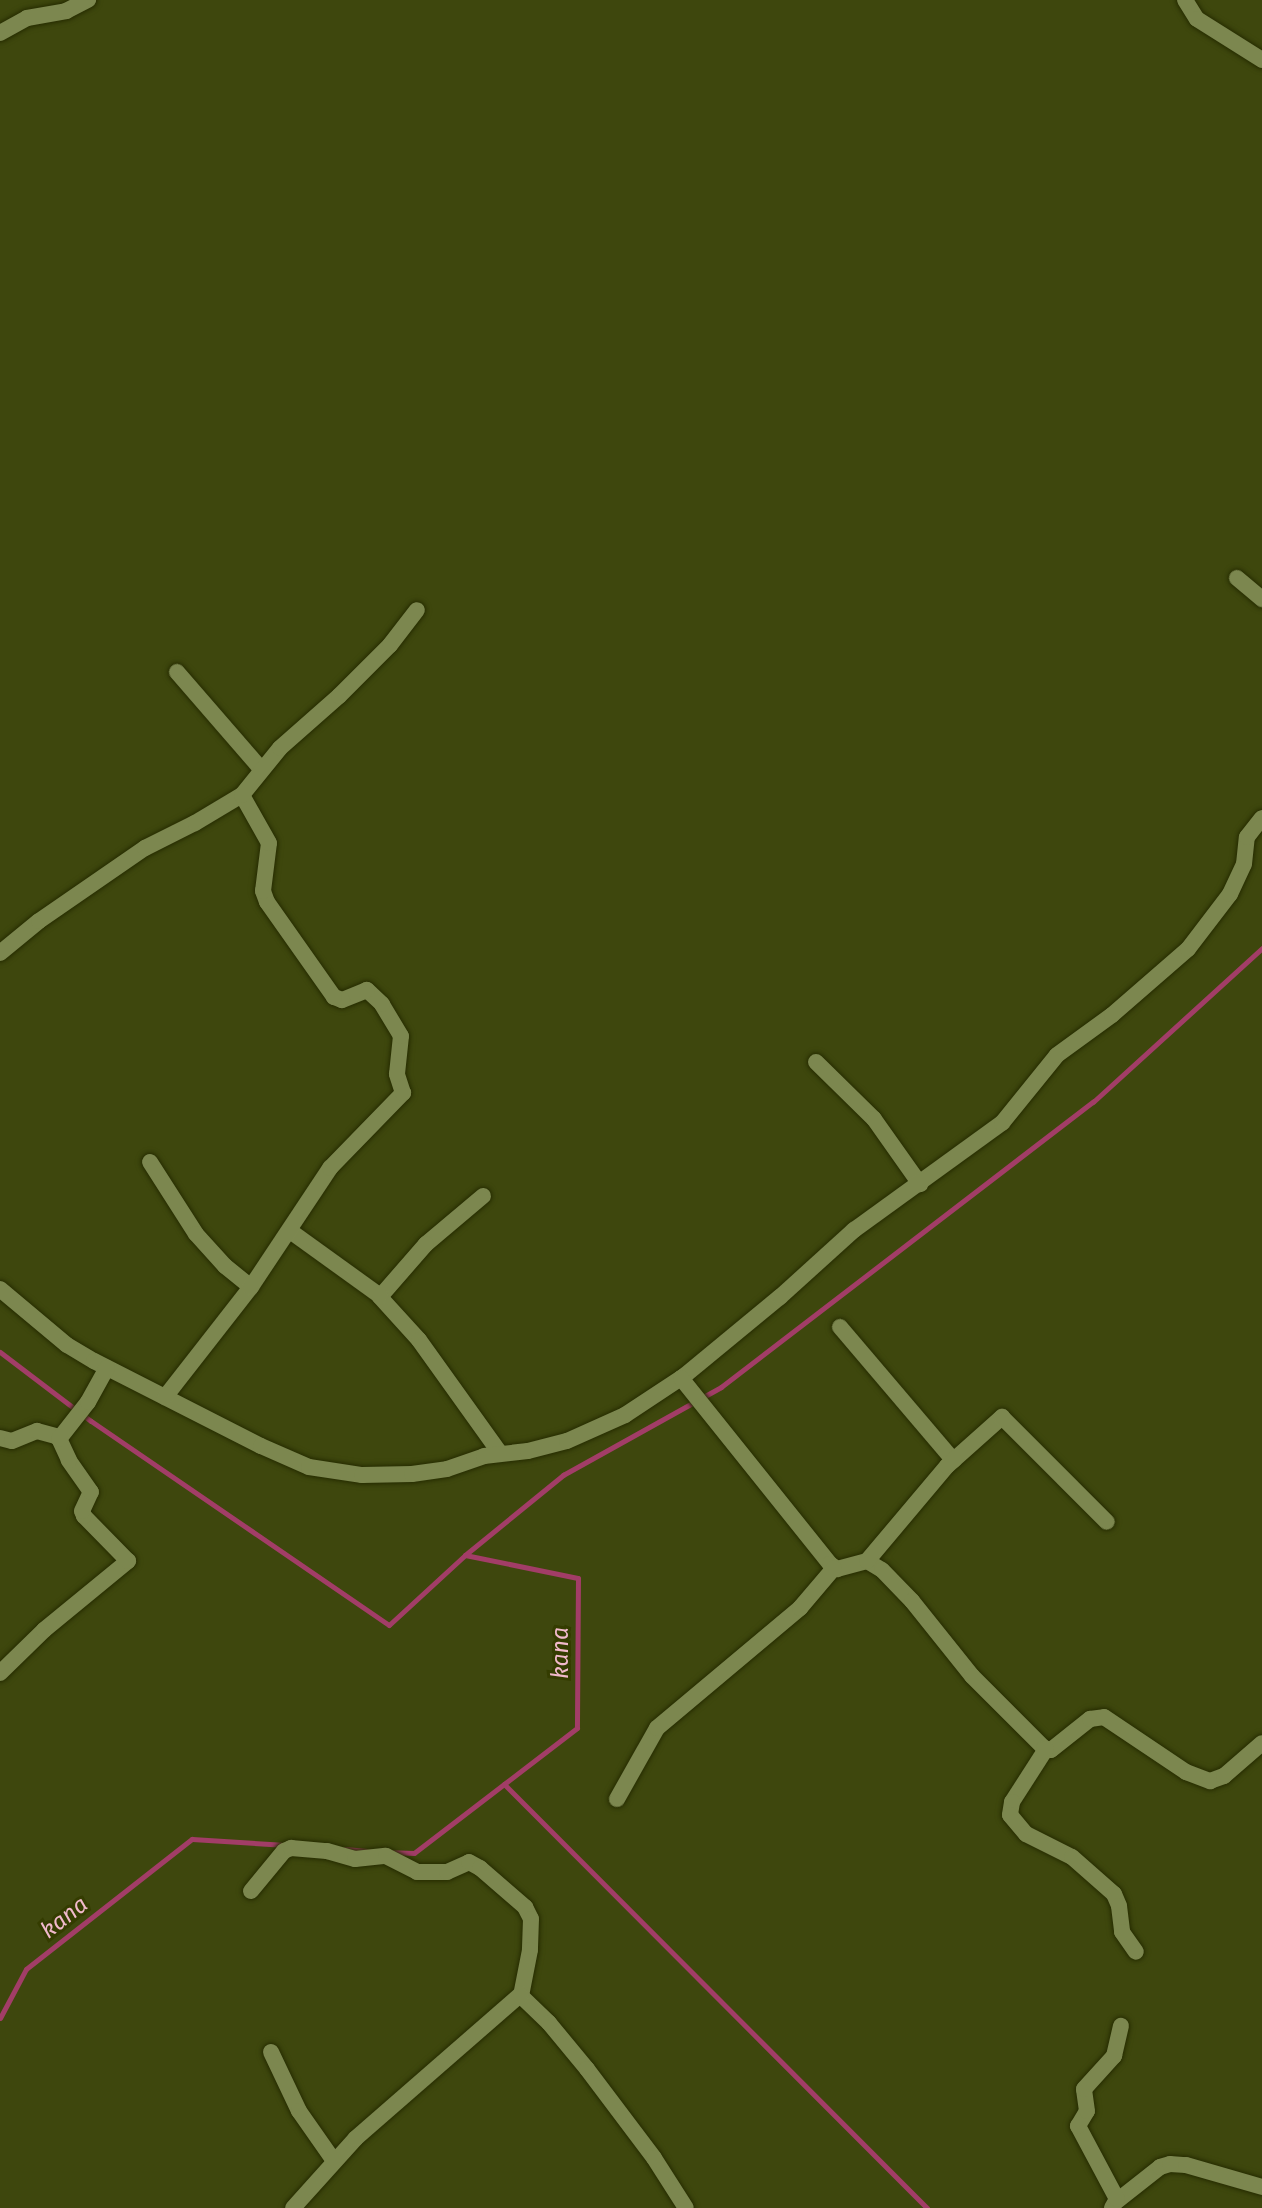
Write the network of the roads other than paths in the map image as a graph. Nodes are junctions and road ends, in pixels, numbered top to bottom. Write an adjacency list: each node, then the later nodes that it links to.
1 (88, 0): 3 (street)
2 (1185, 0): 4 (street)
3 (0, 33)
4 (1262, 61)
5 (1237, 578): 6 (street)
6 (1262, 599)
7 (417, 610): 9 (street)
8 (177, 672): 9 (street)
9 (261, 769): 10 (street)
10 (242, 795): 12 (street); 17 (street)
11 (1262, 818): 15 (street)
12 (0, 953)
13 (816, 1062): 15 (street)
14 (150, 1162): 18 (street)
15 (920, 1184): 23 (street)
16 (482, 1196): 20 (street)
17 (290, 1231): 18 (street); 20 (street)
18 (251, 1287): 24 (street)
19 (0, 1289): 22 (street)
20 (380, 1296): 27 (street)
21 (840, 1327): 28 (street)
22 (107, 1368): 24 (street); 25 (street)
23 (681, 1378): 27 (street); 31 (street)
24 (165, 1397): 27 (street)
25 (61, 1434): 26 (street); 32 (street)
26 (0, 1438)
27 (500, 1453)
28 (953, 1460): 29 (street); 30 (street)
29 (1107, 1522)
30 (867, 1561): 31 (street); 34 (street)
31 (834, 1568): 35 (street)
32 (0, 1673)
33 (1262, 1743): 34 (street)
34 (1046, 1749): 37 (street)
35 (617, 1799)
36 (251, 1891): 38 (street)
37 (1136, 1952)
38 (520, 1995): 41 (street); 45 (street)
39 (1121, 2026): 43 (street)
40 (271, 2052): 41 (street)
41 (334, 2161): 44 (street)
42 (1262, 2187): 43 (street)
43 (1114, 2204)
44 (293, 2208)
45 (686, 2208)

